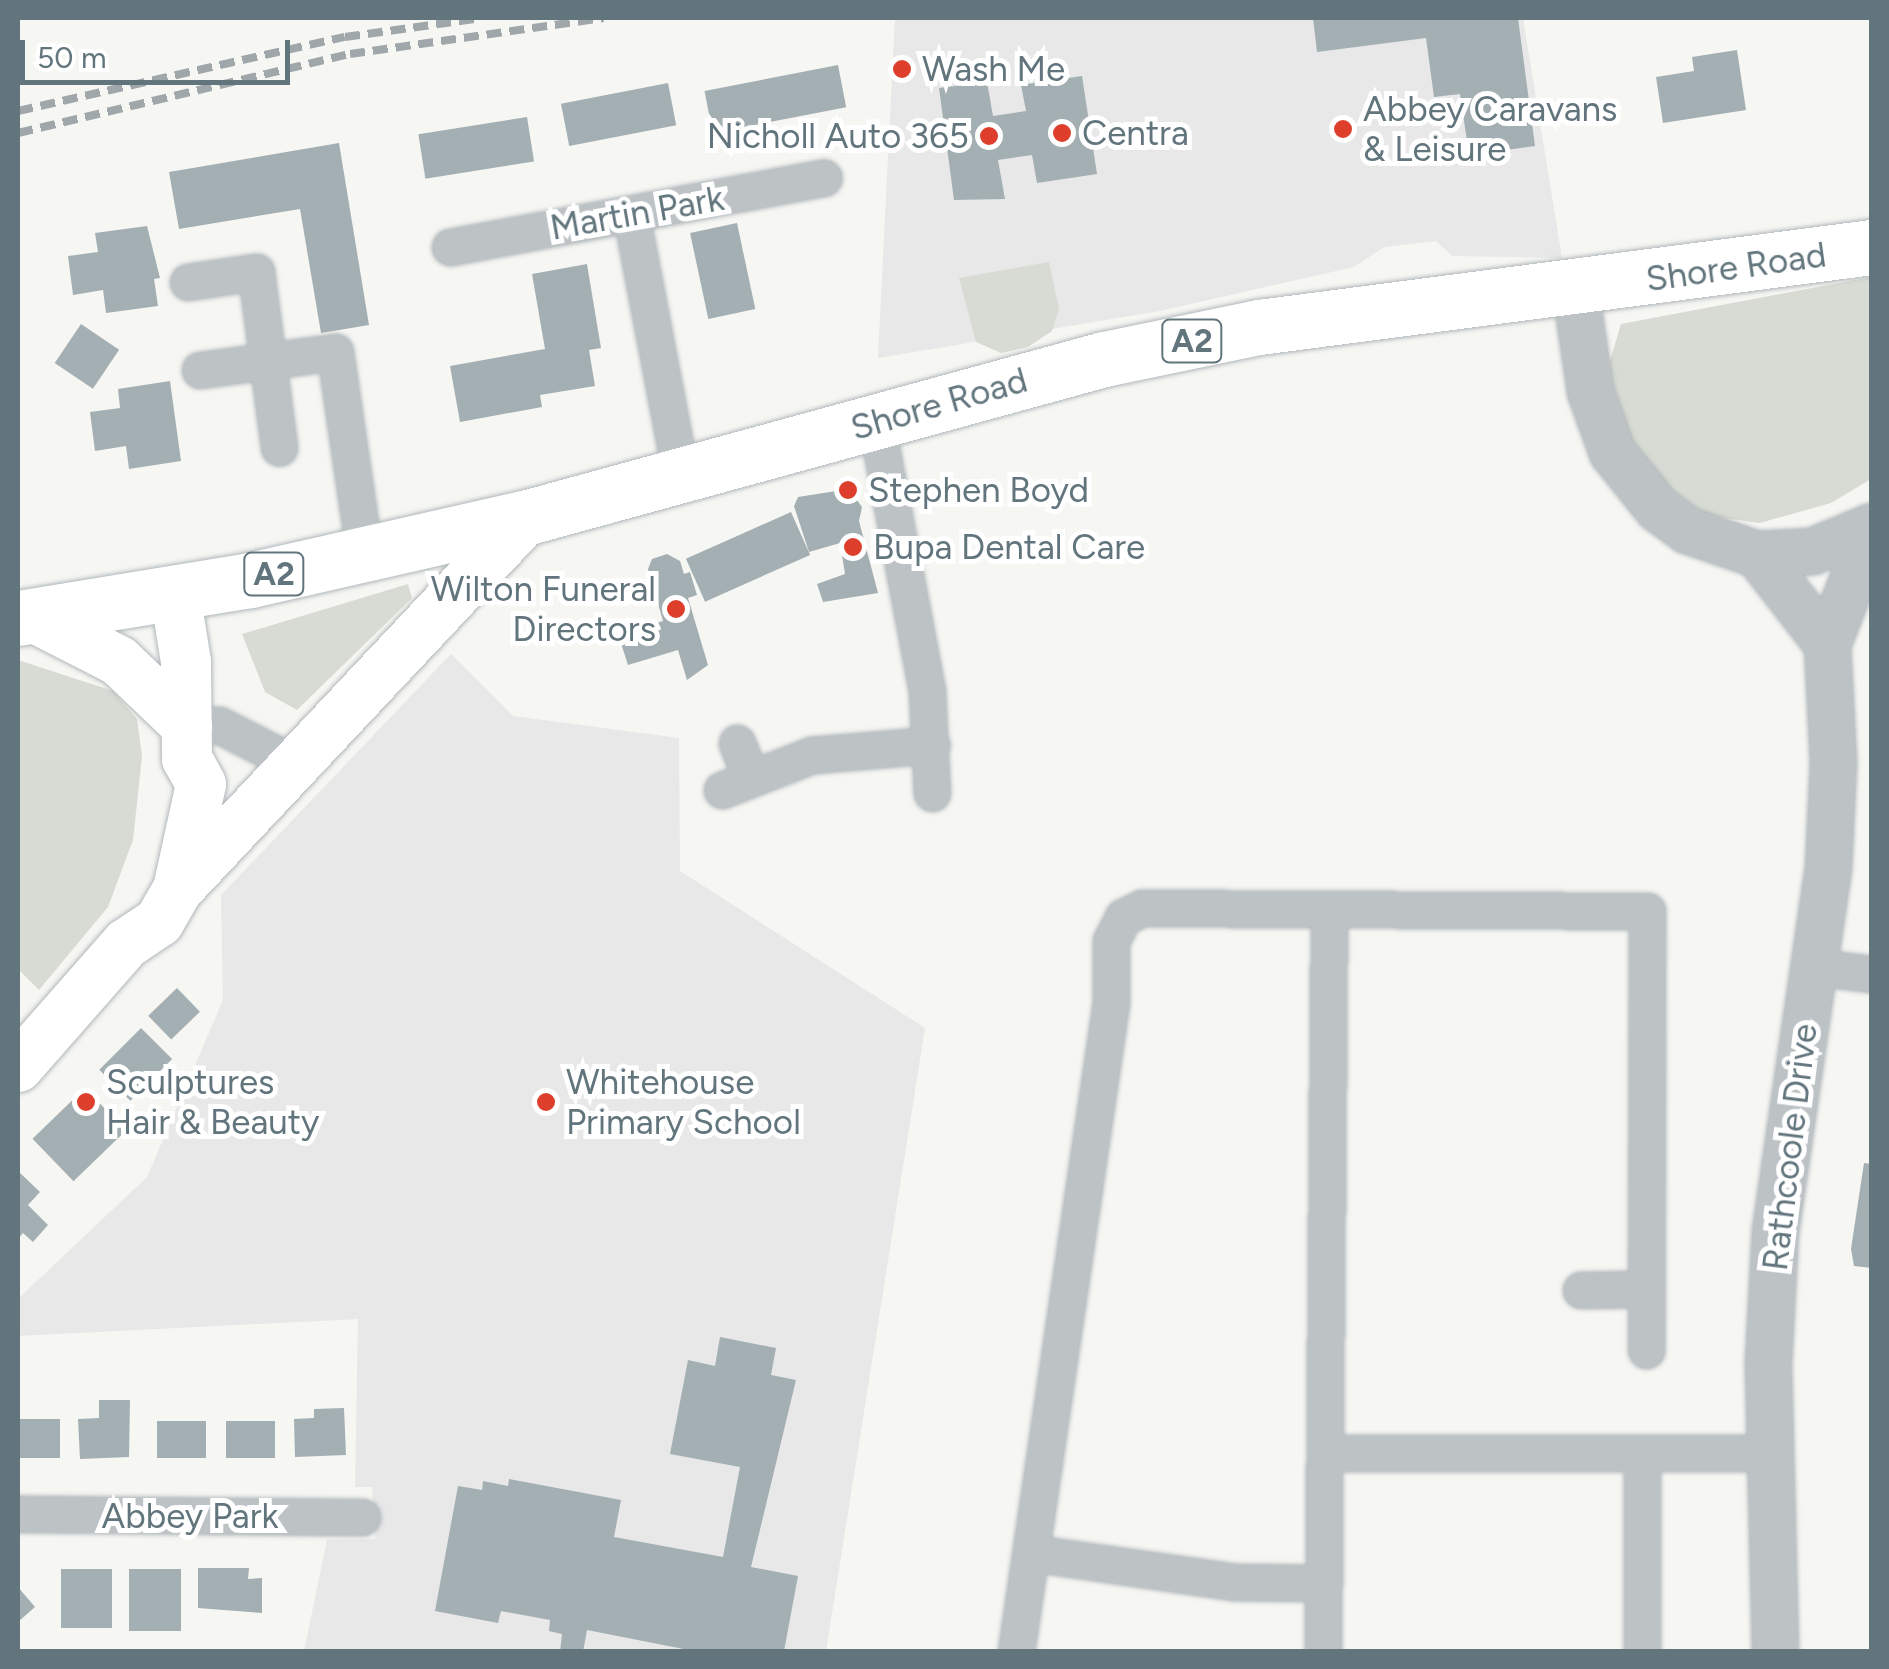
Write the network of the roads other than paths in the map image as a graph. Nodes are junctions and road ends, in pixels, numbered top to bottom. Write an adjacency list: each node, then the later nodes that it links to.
1 (824, 178): 2 (street, Martin Park)
2 (631, 214): 3 (street, Martin Park); 11 (street)
3 (450, 247)
4 (1872, 248): 6 (main road, Shore Road / A2)
5 (188, 282): 7 (street)
6 (1575, 290): 9 (main road, Shore Road / A2); 15 (street, Rathcoole Drive)
7 (269, 363): 8 (street); 10 (street); 14 (street)
8 (200, 370)
9 (876, 421): 11 (main road, Shore Road / A2); 21 (street)
10 (279, 447)
11 (680, 477): 12 (main road, Shore Road / A2)
12 (528, 517): 14 (main road, Shore Road / A2); 22 (main road)
13 (1872, 528): 15 (street, Rathcoole Drive); 18 (street, Rathcoole Drive)
14 (364, 552): 16 (main road, Shore Road / A2)
15 (1758, 554): 18 (street)
16 (175, 593): 17 (main road, Shore Road / A2); 19 (main road)
17 (24, 617): 19 (main road)
18 (1826, 644): 27 (street, Rathcoole Drive)
19 (187, 743): 22 (street); 24 (main road); 26 (main road)
20 (737, 743): 21 (street)
21 (932, 745): 23 (street)
22 (298, 765): 24 (main road)
23 (932, 793)
24 (178, 890): 26 (main road)
25 (1329, 909): 30 (street); 33 (street); 38 (street)
26 (126, 944): 29 (main road)
27 (1814, 967): 28 (street); 34 (street, Rathcoole Drive)
28 (1872, 974)
29 (18, 1067)
30 (1645, 1289): 31 (street); 32 (street)
31 (1581, 1290)
32 (1646, 1350)
33 (1326, 1453): 35 (street); 39 (street)
34 (1768, 1453): 35 (street); 43 (street, Rathcoole Drive)
35 (1642, 1455): 42 (street)
36 (18, 1514): 37 (street, Abbey Park)
37 (362, 1517)
38 (1031, 1552): 39 (street); 40 (street)
39 (1324, 1583): 41 (street)
40 (1016, 1652)
41 (1323, 1652)
42 (1642, 1652)
43 (1775, 1652)

